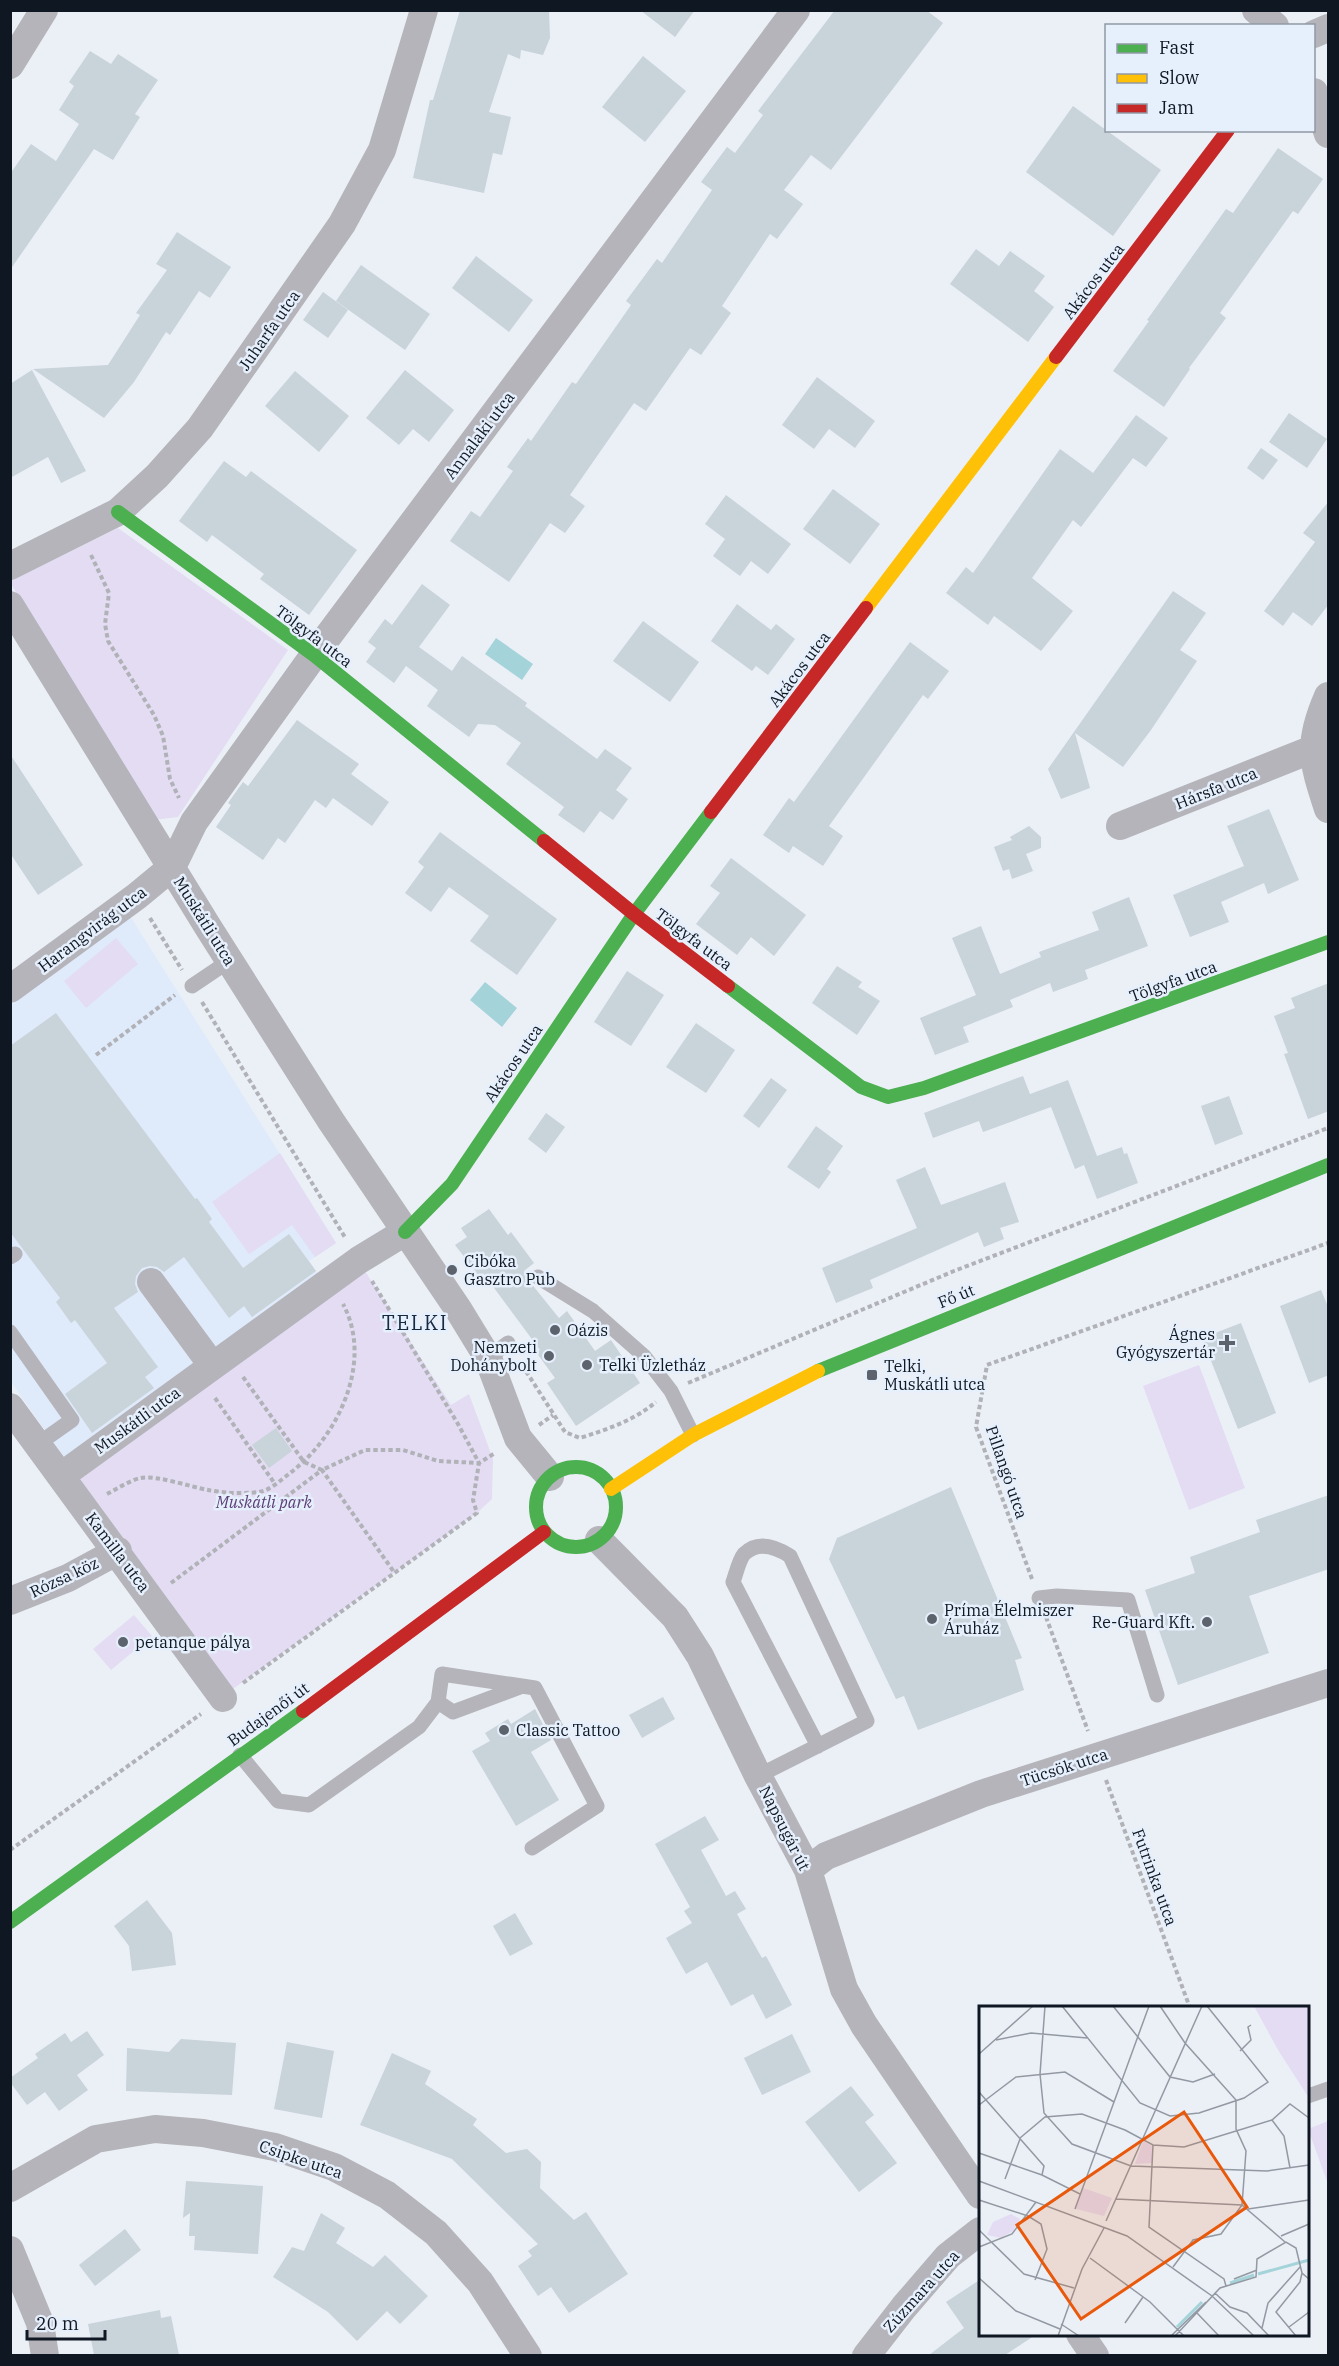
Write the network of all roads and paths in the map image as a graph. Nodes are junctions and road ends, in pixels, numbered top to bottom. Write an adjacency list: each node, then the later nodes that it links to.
1 (44, 10): 8 (street)
2 (424, 10): 12 (street, Juharfa utca)
3 (796, 10): 16 (street, Annalaki utca)
4 (1256, 10): 5 (street)
5 (1273, 24)
6 (1329, 28): 7 (street)
7 (1315, 34)
8 (10, 65)
9 (1315, 95): 11 (street)
10 (1226, 132): 24 (street, Akácos utca)
11 (1329, 134)
12 (118, 512): 13 (street, Juharfa utca); 16 (street, Tölgyfa utca)
13 (79, 534): 14 (street, Juharfa utca); 20 (path)
14 (10, 567)
15 (10, 605): 22 (street, Muskátli utca)
16 (314, 655): 20 (street, Annalaki utca); 24 (street, Tölgyfa utca)
17 (1329, 696): 18 (street)
18 (1313, 749): 19 (street); 21 (street, Hársfa utca)
19 (1329, 809)
20 (194, 822): 22 (street, Annalaki utca)
21 (1120, 826)
22 (172, 867): 23 (street, Harangvirág utca); 26 (street, Muskátli utca)
23 (137, 896): 27 (path); 28 (street, Harangvirág utca)
24 (634, 914): 25 (street, Tölgyfa utca); 32 (street, Akácos utca)
25 (1329, 942)
26 (230, 961): 27 (lane); 32 (street, Muskátli utca)
27 (192, 986): 29 (path); 34 (path)
28 (10, 989)
29 (96, 1055)
30 (1329, 1128): 40 (path)
31 (1329, 1165): 43 (street, Fő út)
32 (405, 1232): 34 (street, Muskátli utca); 49 (street, Muskátli utca)
33 (1329, 1243): 58 (path, Pillangó utca)
34 (359, 1260): 37 (street, Muskátli utca); 46 (path)
35 (538, 1277): 40 (lane)
36 (151, 1282): 39 (street)
37 (330, 1283): 39 (street, Muskátli utca); 45 (path)
38 (10, 1332): 44 (lane)
39 (213, 1364): 45 (path); 48 (street, Muskátli utca); 50 (path)
40 (671, 1391): 42 (path); 43 (lane)
41 (10, 1407): 44 (street, Kamilla utca)
42 (554, 1415)
43 (693, 1435): 51 (street, Fő út)
44 (38, 1444): 48 (street, Kamilla utca)
45 (304, 1462): 47 (path); 50 (path)
46 (478, 1463): 47 (path); 56 (path)
47 (322, 1470): 56 (path); 57 (path)
48 (61, 1476): 52 (street, Kamilla utca)
49 (550, 1477): 51 (street); 53 (street)
50 (275, 1484): 52 (path)
51 (611, 1489): 54 (street)
52 (84, 1507): 55 (street, Kamilla utca)
53 (544, 1532): 54 (street); 66 (street, Budajenői út)
54 (599, 1540): 68 (street, Napsugár út)
55 (117, 1551): 57 (street, Kamilla utca); 59 (street, Rózsa köz)
56 (394, 1572): 63 (path)
57 (152, 1598): 63 (street, Kamilla utca)
58 (1039, 1598): 62 (lane); 67 (path, Pillangó utca)
59 (10, 1601)
60 (1329, 1683): 67 (street, Tücsök utca)
61 (522, 1687): 64 (lane); 64 (lane); 69 (lane)
62 (1157, 1695)
63 (223, 1698): 70 (path)
64 (438, 1702): 66 (lane)
65 (818, 1746): 65 (lane); 68 (lane)
66 (240, 1755): 72 (street, Budajenői út)
67 (1097, 1756): 71 (street, Tücsök utca); 73 (path, Futrinka utca)
68 (758, 1776): 71 (street, Napsugár út)
69 (532, 1848)
70 (10, 1850)
71 (808, 1870): 77 (street, Napsugár út)
72 (10, 1922)
73 (1190, 2006)
74 (1329, 2089): 75 (lane)
75 (1309, 2096)
76 (10, 2188): 82 (street, Csipke utca)
77 (979, 2192)
78 (979, 2233): 83 (street, Zúzmara utca)
79 (10, 2250): 81 (street)
80 (1081, 2336): 84 (street)
81 (45, 2355)
82 (528, 2355)
83 (866, 2355)
84 (1095, 2355)

